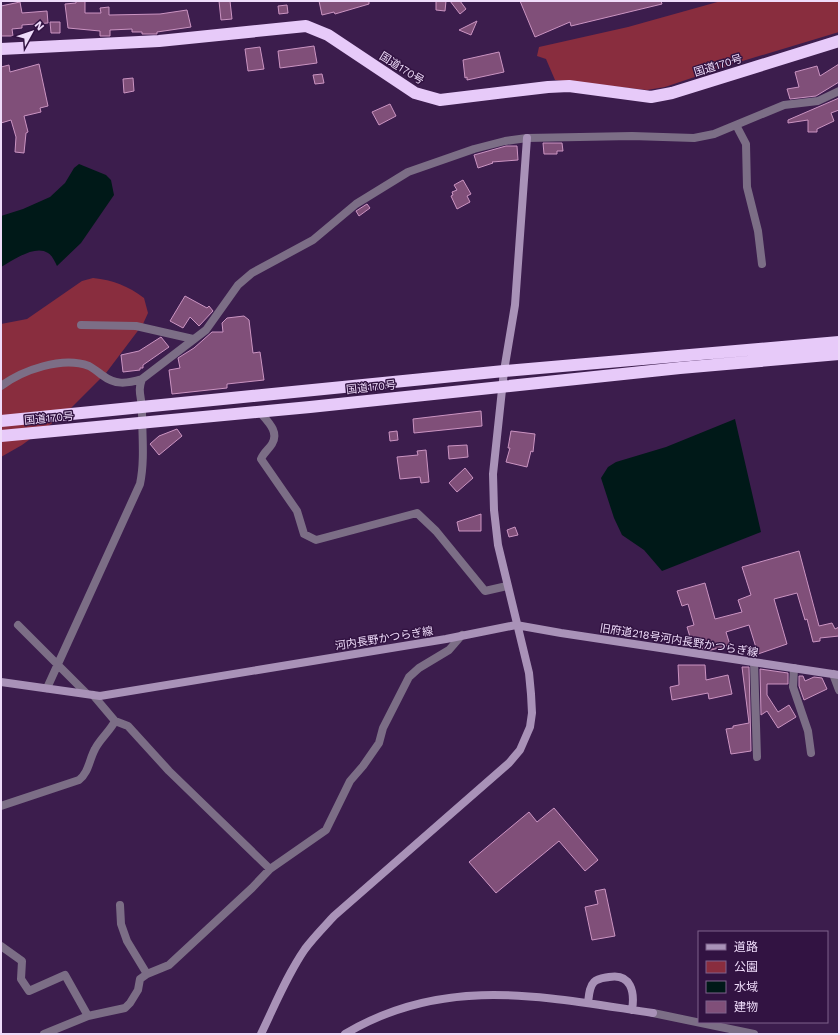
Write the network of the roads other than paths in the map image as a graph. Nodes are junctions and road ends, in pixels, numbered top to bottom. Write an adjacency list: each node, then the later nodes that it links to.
1 (839, 41): 2 (highway, 国道170号)
2 (1, 49)
3 (839, 91): 4 (street)
4 (736, 125): 5 (street); 6 (street)
5 (527, 138): 8 (street); 11 (street)
6 (762, 264)
7 (81, 324): 8 (street)
8 (193, 339): 12 (street)
9 (839, 342): 11 (highway, 国道170号)
10 (839, 354): 14 (highway, 国道170号)
11 (504, 371): 14 (street); 15 (highway, 国道170号)
12 (142, 379): 13 (street); 15 (street)
13 (1, 386)
14 (504, 386): 16 (highway, 国道170号); 20 (street)
15 (142, 408): 17 (highway, 国道170号); 18 (street)
16 (258, 412): 18 (highway, 国道170号); 20 (street)
17 (1, 421)
18 (141, 423): 19 (highway, 国道170号); 25 (street)
19 (1, 436)
20 (507, 586): 22 (street)
21 (18, 625): 25 (street)
22 (516, 625): 23 (street, 河内長野かつらぎ線); 24 (street, 旧府道218号河内長野かつらぎ線); 46 (street)
23 (462, 636): 31 (street, 河内長野かつらぎ線); 36 (street)
24 (754, 662): 26 (street, 旧府道218号河内長野かつらぎ線); 34 (street)
25 (58, 664): 29 (street); 31 (street)
26 (794, 668): 27 (street, 旧府道218号河内長野かつらぎ線); 33 (street)
27 (836, 674): 30 (street)
28 (1, 682): 29 (street, 河内長野かつらぎ線)
29 (47, 688): 31 (street, 河内長野かつらぎ線)
30 (839, 690)
31 (89, 694): 32 (street)
32 (115, 720): 35 (street); 36 (street)
33 (811, 753)
34 (757, 757)
35 (1, 806)
36 (270, 869): 39 (street)
37 (120, 905): 39 (street)
38 (1, 946): 42 (street)
39 (147, 974): 42 (street)
40 (588, 1003): 41 (street); 41 (street); 47 (street)
41 (632, 1010): 43 (street)
42 (88, 1016): 45 (street)
43 (698, 1022)
44 (701, 1023): 48 (street)
45 (44, 1034)
46 (261, 1034)
47 (345, 1034)
48 (754, 1034)

